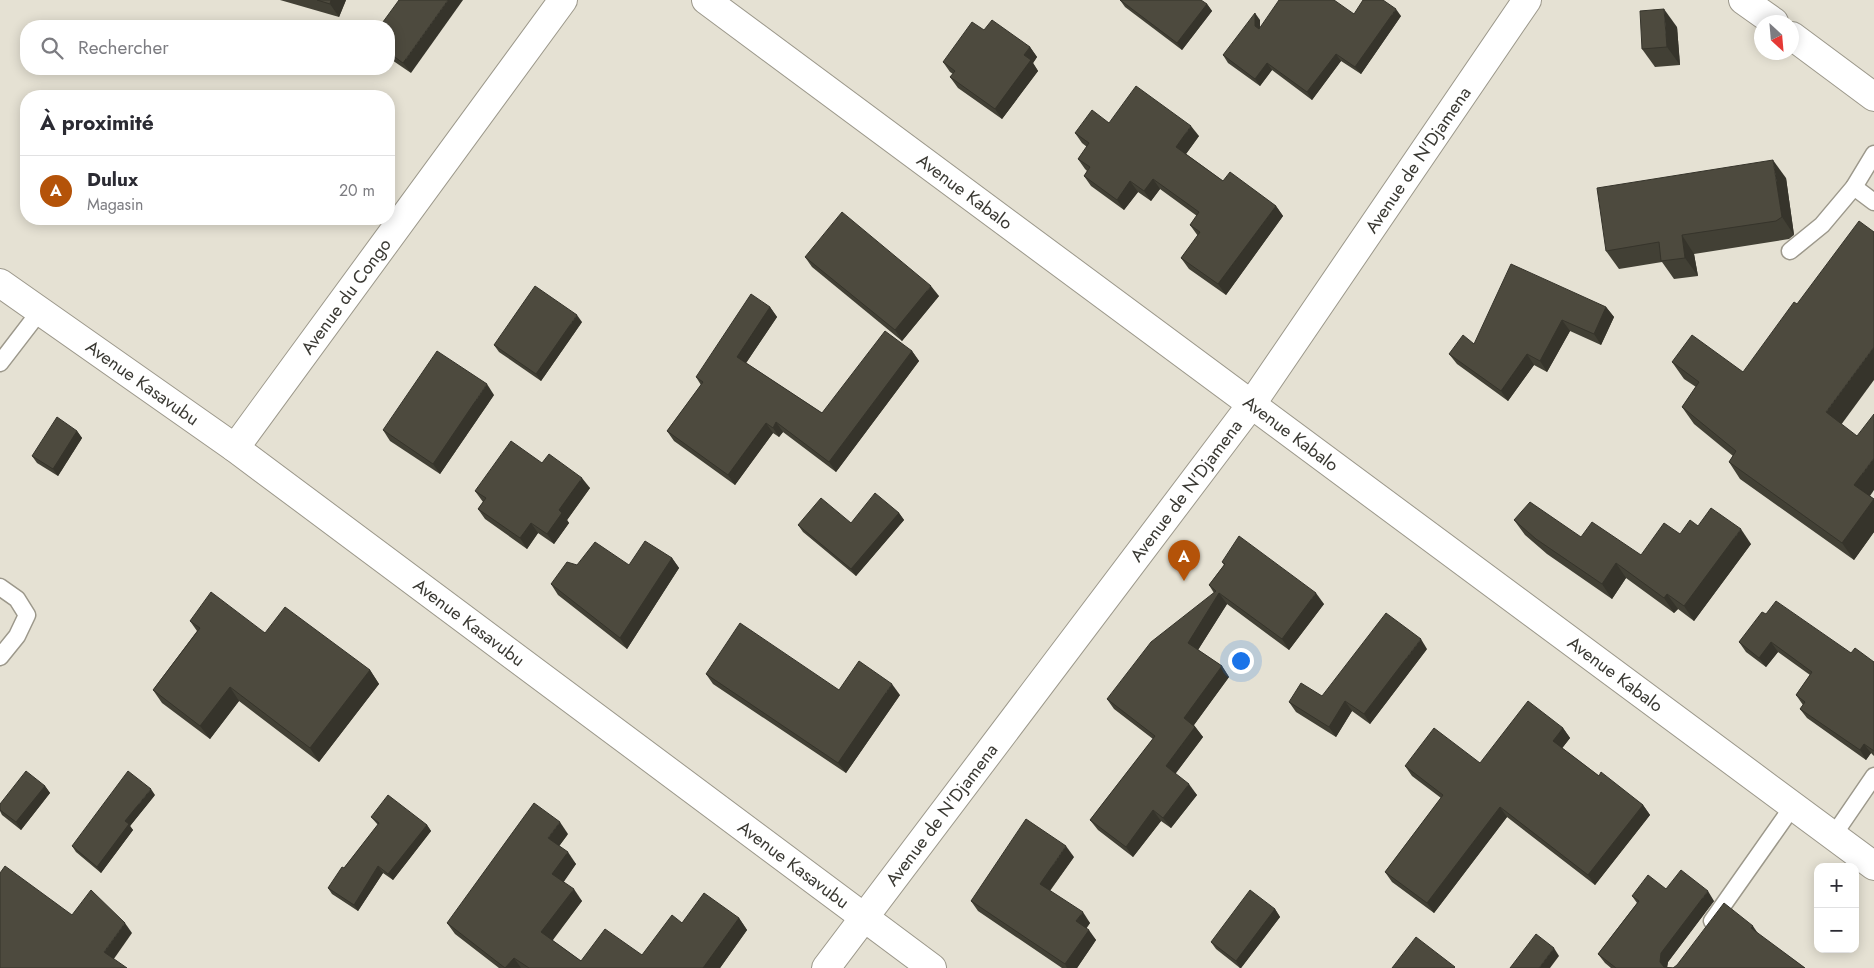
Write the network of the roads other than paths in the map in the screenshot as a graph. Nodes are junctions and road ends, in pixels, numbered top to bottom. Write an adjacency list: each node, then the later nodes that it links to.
1 (563, 0): 16 (street, Avenue du Congo)
2 (706, 0): 15 (street, Avenue Kabalo)
3 (1527, 0): 15 (street, Avenue de N'Djamena)
4 (1743, 0): 5 (street)
5 (1764, 15)
6 (1799, 41): 7 (street)
7 (1874, 97)
8 (1874, 154): 9 (lane)
9 (1854, 187): 10 (lane); 11 (lane)
10 (1874, 202)
11 (1790, 251)
12 (0, 283): 13 (street, Avenue Kasavubu)
13 (40, 311): 14 (lane); 16 (street, Avenue Kasavubu)
14 (0, 364)
15 (1251, 405): 20 (street, Avenue Kabalo); 23 (street, Avenue de N'Djamena)
16 (235, 448): 23 (street, Avenue Kasavubu)
17 (0, 587): 18 (lane)
18 (0, 657)
19 (1874, 776): 21 (lane)
20 (1793, 806): 21 (street, Avenue Kabalo); 24 (lane)
21 (1833, 836): 22 (street, Avenue Kabalo)
22 (1874, 866)
23 (864, 917): 25 (street, Avenue de N'Djamena); 26 (street, Avenue Kasavubu)
24 (1704, 933)
25 (826, 968)
26 (932, 968)

